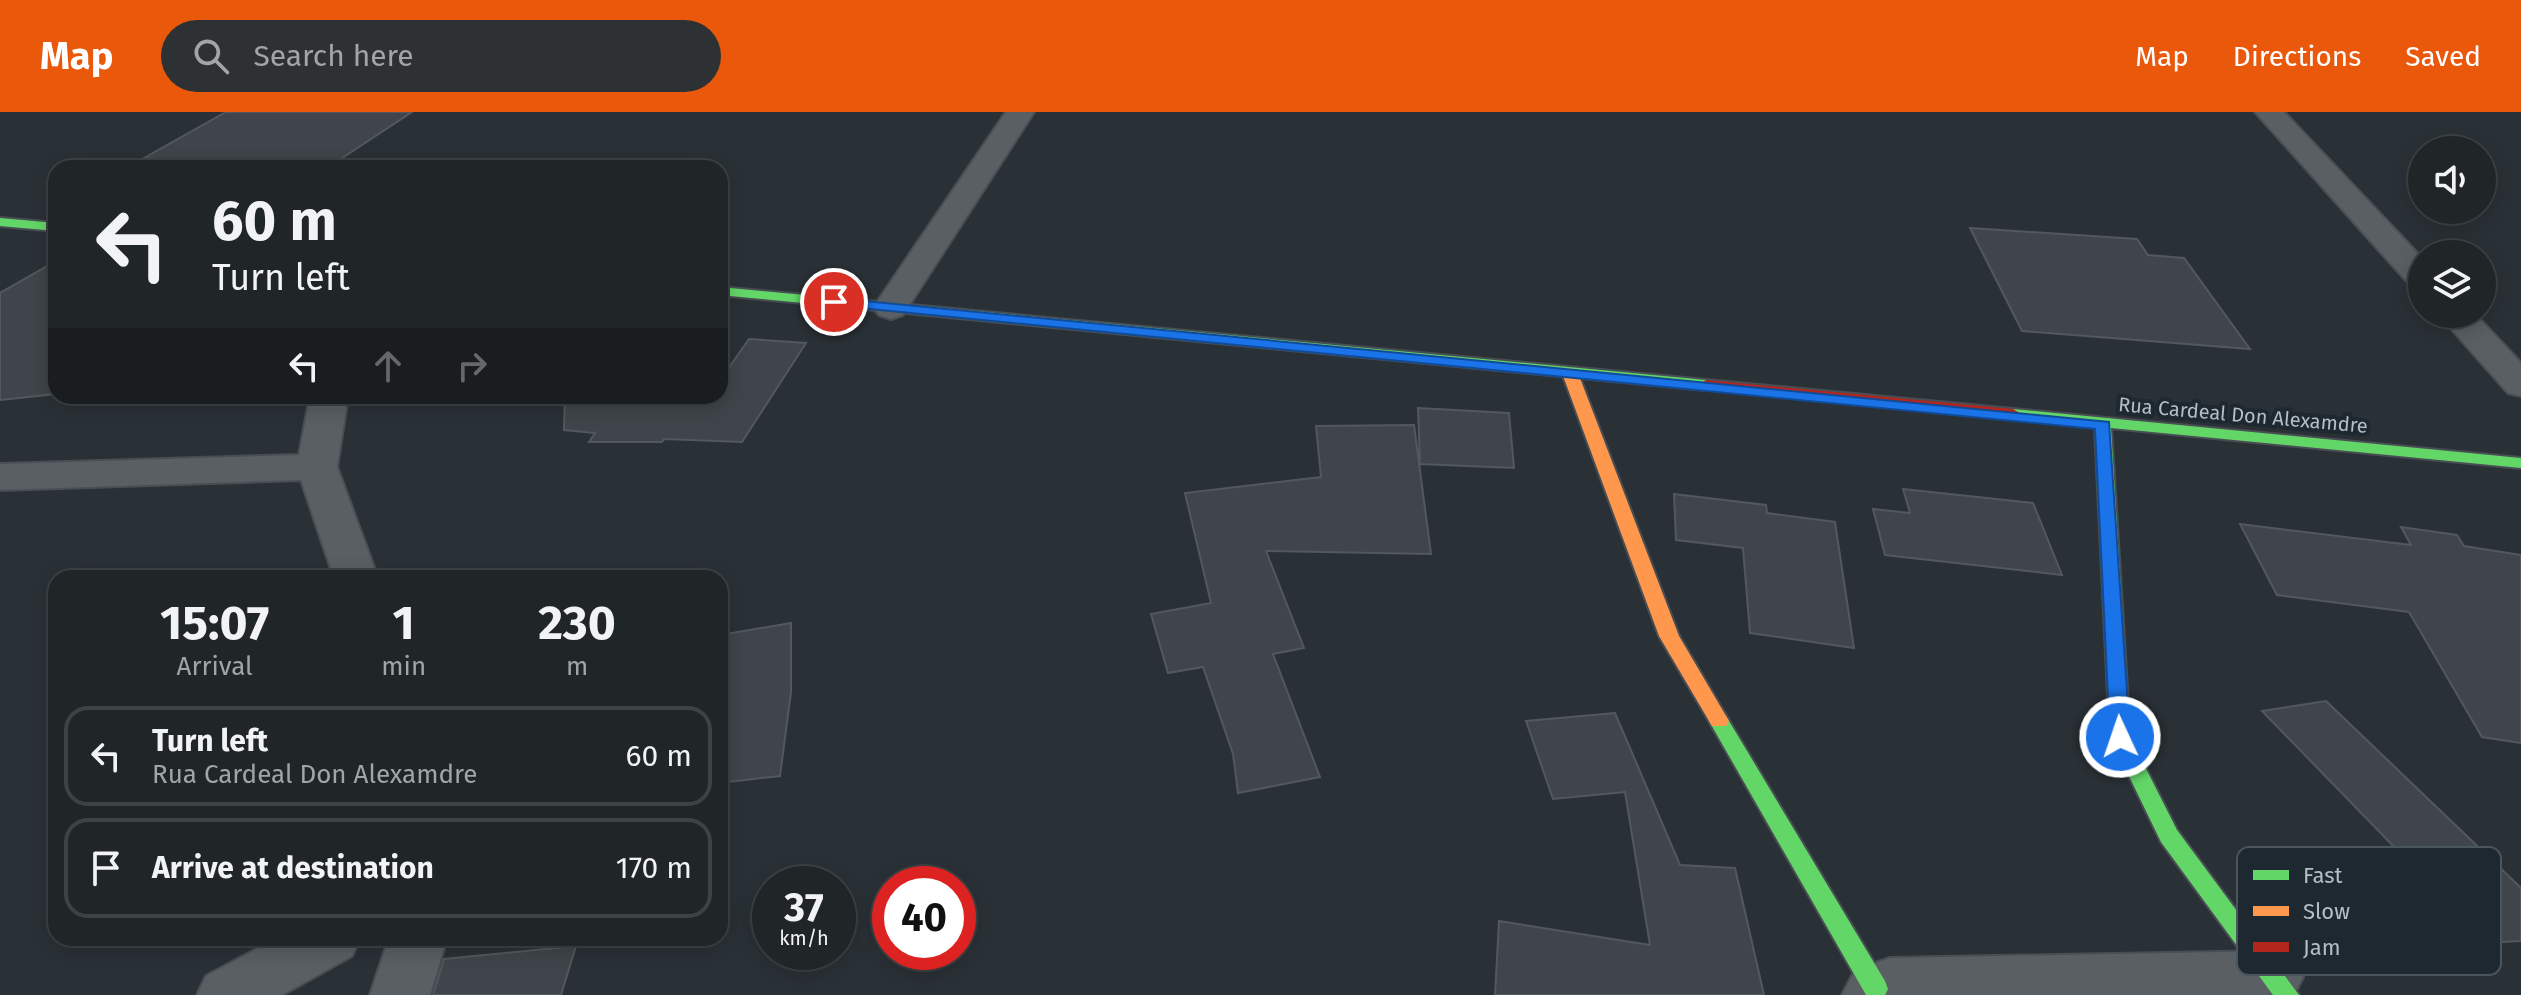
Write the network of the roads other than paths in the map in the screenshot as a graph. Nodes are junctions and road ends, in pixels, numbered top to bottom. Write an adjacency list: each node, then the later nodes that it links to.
1 (1020, 112): 7 (street)
2 (2269, 112): 5 (street)
3 (0, 222): 4 (main road)
4 (48, 226)
5 (2408, 263)
6 (728, 292): 7 (main road, Rua Cardeal Don Alexamdre)
7 (891, 308): 9 (main road, Rua Cardeal Don Alexamdre)
8 (2469, 328): 10 (street)
9 (1570, 373): 12 (main road, Rua Cardeal Don Alexamdre); 21 (main road)
10 (2521, 385)
11 (328, 404): 14 (street)
12 (2103, 425): 13 (main road, Rua Cardeal Don Alexamdre); 17 (main road)
13 (2521, 463)
14 (317, 467): 15 (street); 16 (street)
15 (0, 477)
16 (353, 570)
17 (2237, 928)
18 (316, 946): 22 (street)
19 (415, 946): 23 (street)
20 (2280, 986): 21 (street)
21 (1874, 992)
22 (227, 995)
23 (400, 995)

